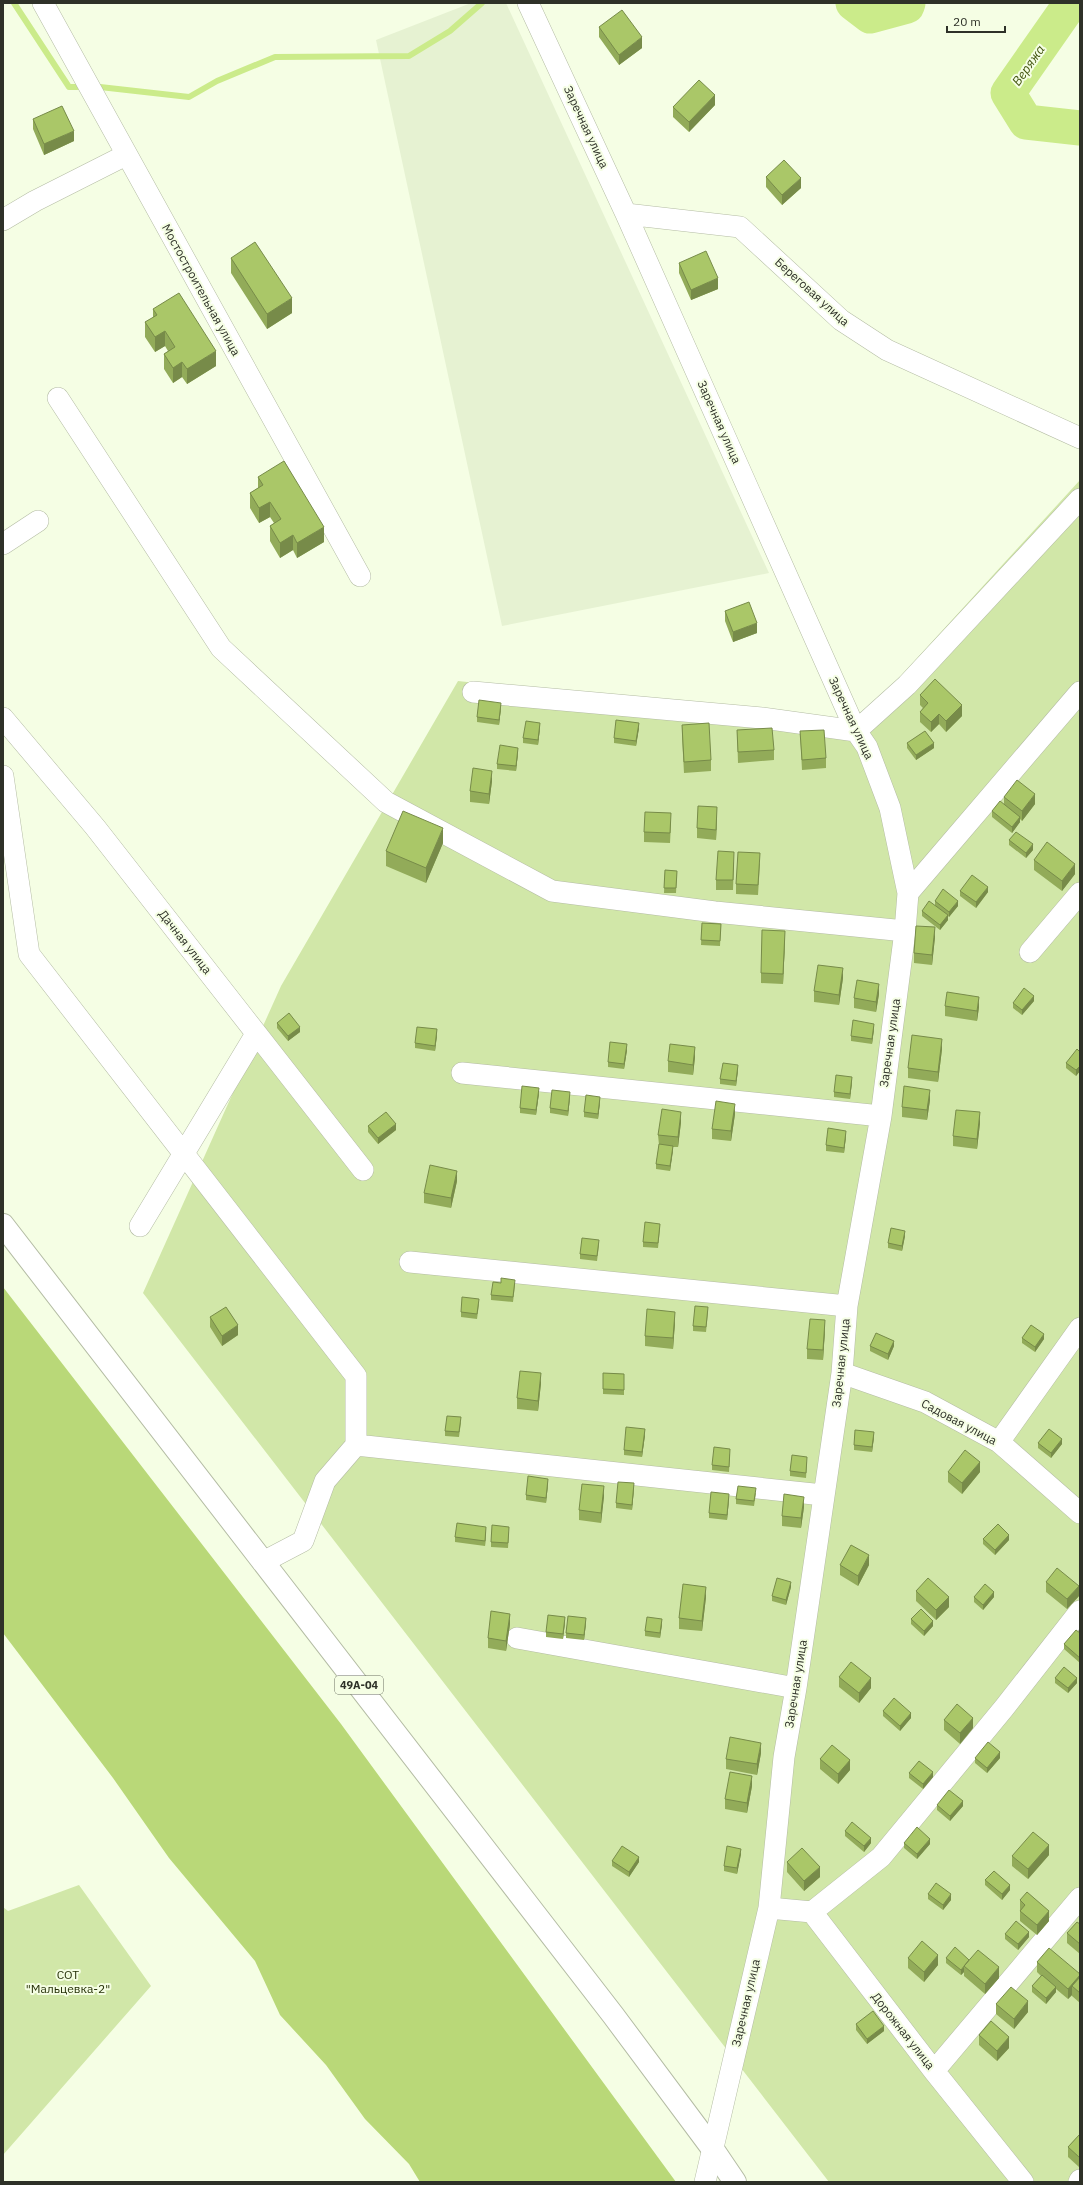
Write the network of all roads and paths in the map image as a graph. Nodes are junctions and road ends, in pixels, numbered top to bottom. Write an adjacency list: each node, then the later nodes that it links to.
1 (43, 3): 3 (street, Мостостроительная улица)
2 (528, 3): 4 (street, Заречная улица)
3 (126, 155): 5 (street); 11 (street, Мостостроительная улица)
4 (626, 214): 7 (street, Береговая улица); 15 (street, Заречная улица)
5 (3, 220)
6 (58, 398): 19 (street)
7 (1080, 438)
8 (1080, 499): 15 (street)
9 (38, 520): 10 (street)
10 (3, 544)
11 (360, 576)
12 (474, 692): 15 (street)
13 (1080, 692): 17 (street)
14 (3, 718): 21 (street, Дачная улица)
15 (856, 731): 17 (street, Заречная улица)
16 (3, 776): 24 (street)
17 (908, 893): 19 (street, Заречная улица)
18 (1080, 893): 20 (street)
19 (905, 931): 23 (street, Заречная улица)
20 (1030, 952)
21 (256, 1034): 24 (street); 25 (street, Дачная улица)
22 (462, 1073): 23 (street)
23 (880, 1116): 29 (street, Заречная улица)
24 (184, 1154): 27 (street); 33 (street)
25 (363, 1170)
26 (3, 1225): 36 (main road, 49А-04)
27 (140, 1226)
28 (410, 1262): 29 (street)
29 (847, 1306): 31 (street, Заречная улица)
30 (1080, 1328): 32 (street)
31 (842, 1373): 32 (street, Садовая улица); 34 (street, Заречная улица)
32 (999, 1442): 35 (street, Садовая улица)
33 (356, 1445): 34 (street); 36 (street)
34 (823, 1495): 39 (street, Заречная улица)
35 (1080, 1512)
36 (264, 1562): 44 (main road, 49А-04)
37 (1080, 1611): 42 (street)
38 (517, 1638): 39 (street)
39 (796, 1688): 41 (street, Заречная улица)
40 (1080, 1898): 43 (street)
41 (769, 1908): 42 (street); 44 (street, Заречная улица)
42 (812, 1912): 43 (street, Дорожная улица)
43 (934, 2071): 47 (street, Дорожная улица)
44 (712, 2148): 45 (street, Заречная улица); 46 (main road, 49А-04)
45 (705, 2182)
46 (735, 2182)
47 (1023, 2182)

